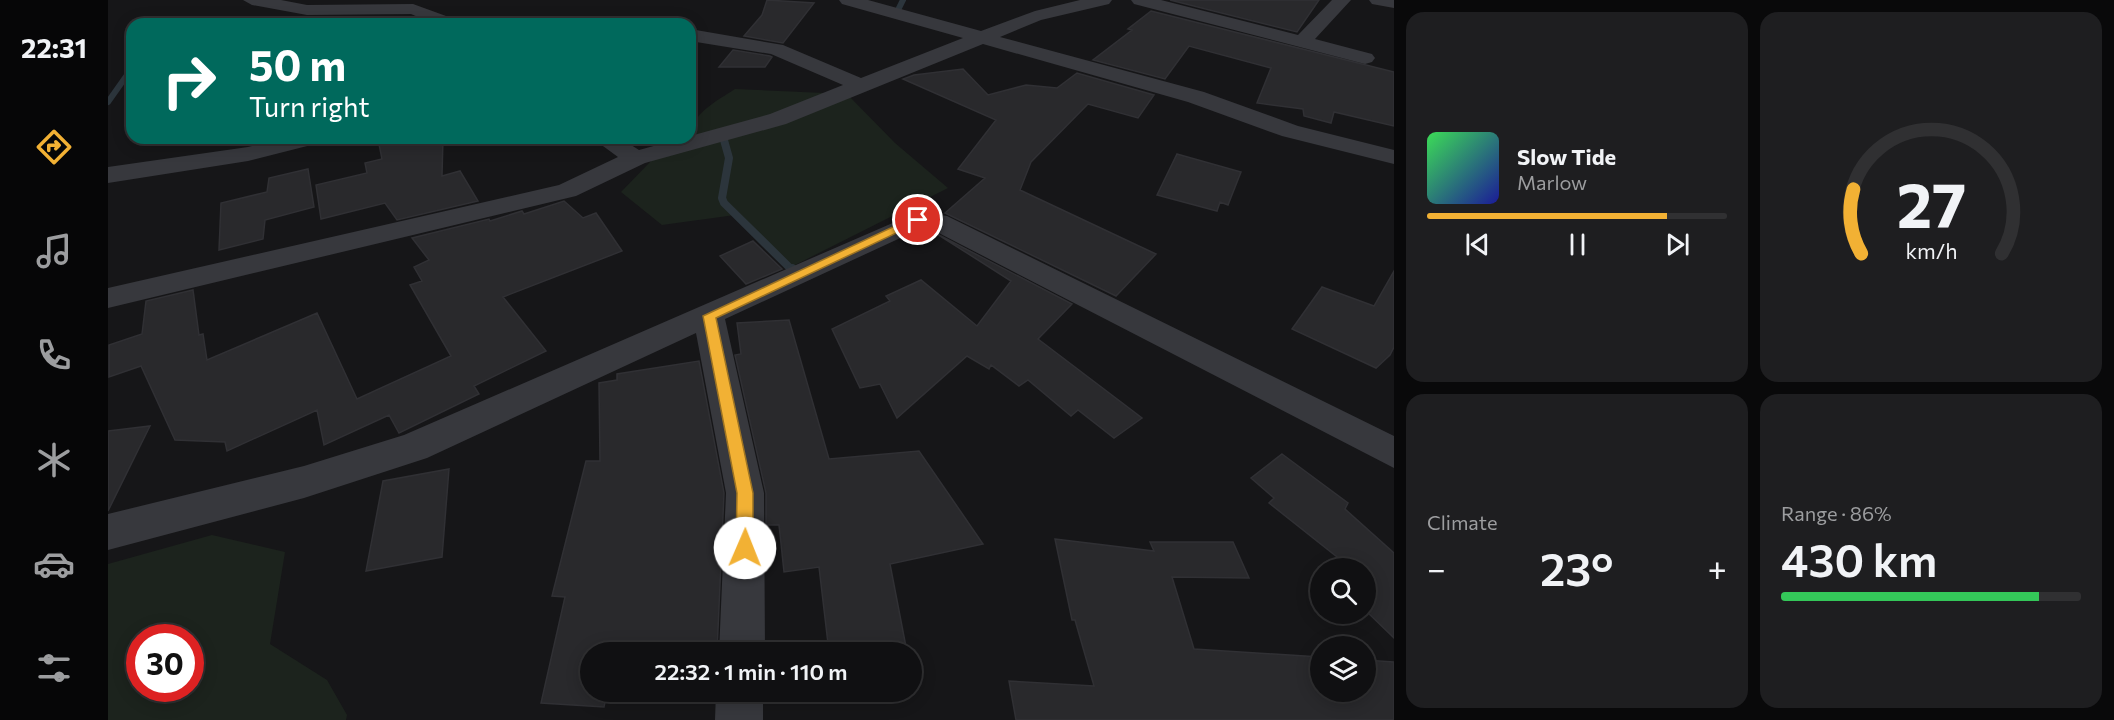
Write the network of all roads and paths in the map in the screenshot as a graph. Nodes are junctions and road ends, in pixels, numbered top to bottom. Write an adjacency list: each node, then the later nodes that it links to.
1 (252, 0): 8 (street)
2 (848, 0): 10 (street)
3 (1103, 0): 10 (street)
4 (1140, 0): 11 (street)
5 (1342, 0): 11 (street)
6 (1378, 0): 7 (street)
7 (1394, 3)
8 (435, 18)
9 (696, 36): 13 (street)
10 (982, 37): 13 (street); 18 (street)
11 (1304, 40): 12 (street)
12 (1365, 58)
13 (862, 86): 14 (street)
14 (696, 142)
15 (286, 144): 20 (street)
16 (614, 144): 19 (street)
17 (687, 144): 19 (street)
18 (1394, 157)
19 (636, 158): 21 (street)
20 (108, 175)
21 (108, 298)
22 (709, 316): 23 (street); 24 (street); 25 (street)
23 (1394, 453)
24 (108, 532)
25 (741, 642)
26 (740, 702): 27 (street)
27 (740, 720)

